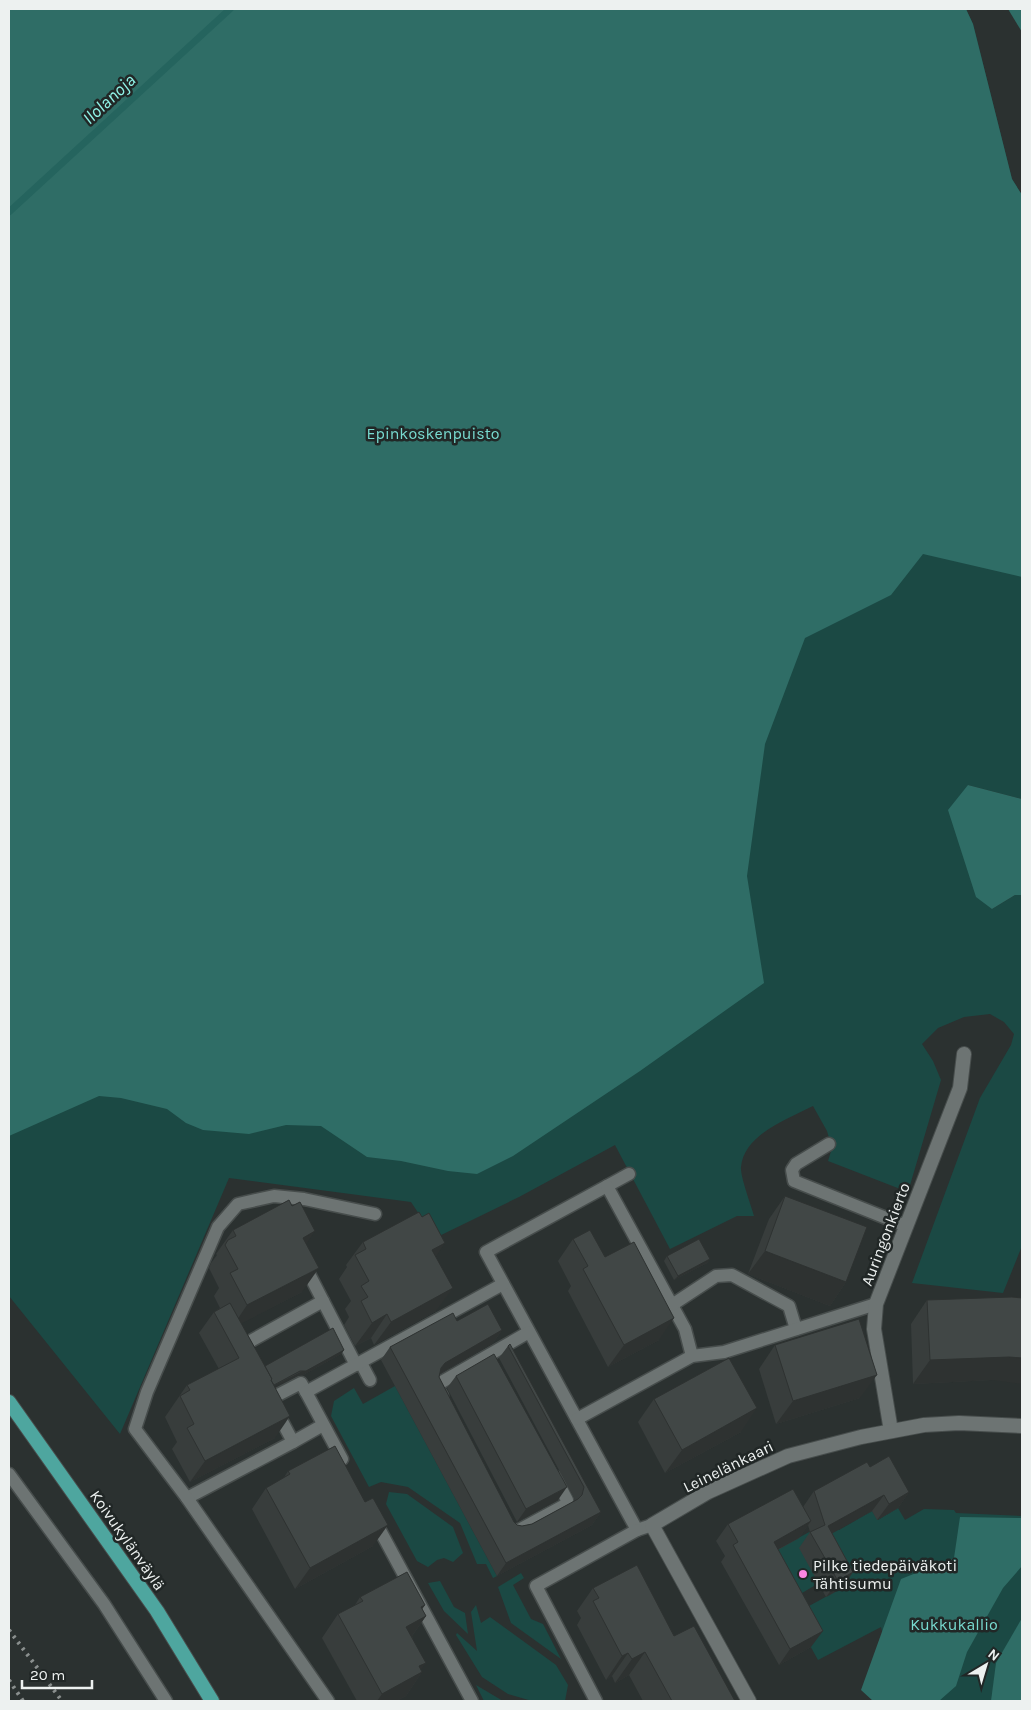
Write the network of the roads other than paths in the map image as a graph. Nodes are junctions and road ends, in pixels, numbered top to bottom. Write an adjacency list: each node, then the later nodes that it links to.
1 (964, 1054): 6 (street, Auringonkierto)
2 (829, 1144): 6 (lane)
3 (630, 1174): 4 (lane)
4 (607, 1186): 8 (lane); 11 (lane)
5 (376, 1214): 31 (lane)
6 (906, 1226): 10 (street, Auringonkierto)
7 (304, 1266): 9 (lane)
8 (503, 1284): 13 (lane); 16 (lane)
9 (322, 1301): 15 (lane); 16 (lane)
10 (876, 1304): 12 (lane); 26 (street, Auringonkierto)
11 (672, 1305): 12 (lane); 14 (lane)
12 (796, 1329): 14 (lane)
13 (529, 1332): 22 (lane); 23 (lane)
14 (692, 1356): 23 (lane)
15 (244, 1360)
16 (358, 1364): 17 (lane); 19 (lane)
17 (370, 1380)
18 (261, 1390): 20 (lane)
19 (306, 1392): 20 (lane); 24 (lane)
20 (270, 1399): 27 (lane)
21 (9, 1402): 37 (main road, Koivukylänväylä)
22 (447, 1406)
23 (576, 1419): 35 (lane)
24 (324, 1425): 27 (lane); 29 (lane)
25 (1022, 1426): 26 (street, Leinelänkaari)
26 (891, 1431): 34 (street, Leinelänkaari)
27 (293, 1442): 31 (lane)
28 (548, 1466): 33 (lane)
29 (347, 1469)
30 (9, 1474): 36 (lane)
31 (187, 1498): 38 (lane)
32 (370, 1512): 39 (lane)
33 (508, 1522)
34 (652, 1525): 35 (lane); 41 (street)
35 (637, 1530): 40 (lane)
36 (166, 1701)
37 (212, 1701)
38 (328, 1701)
39 (472, 1701)
40 (596, 1701)
41 (749, 1701)

